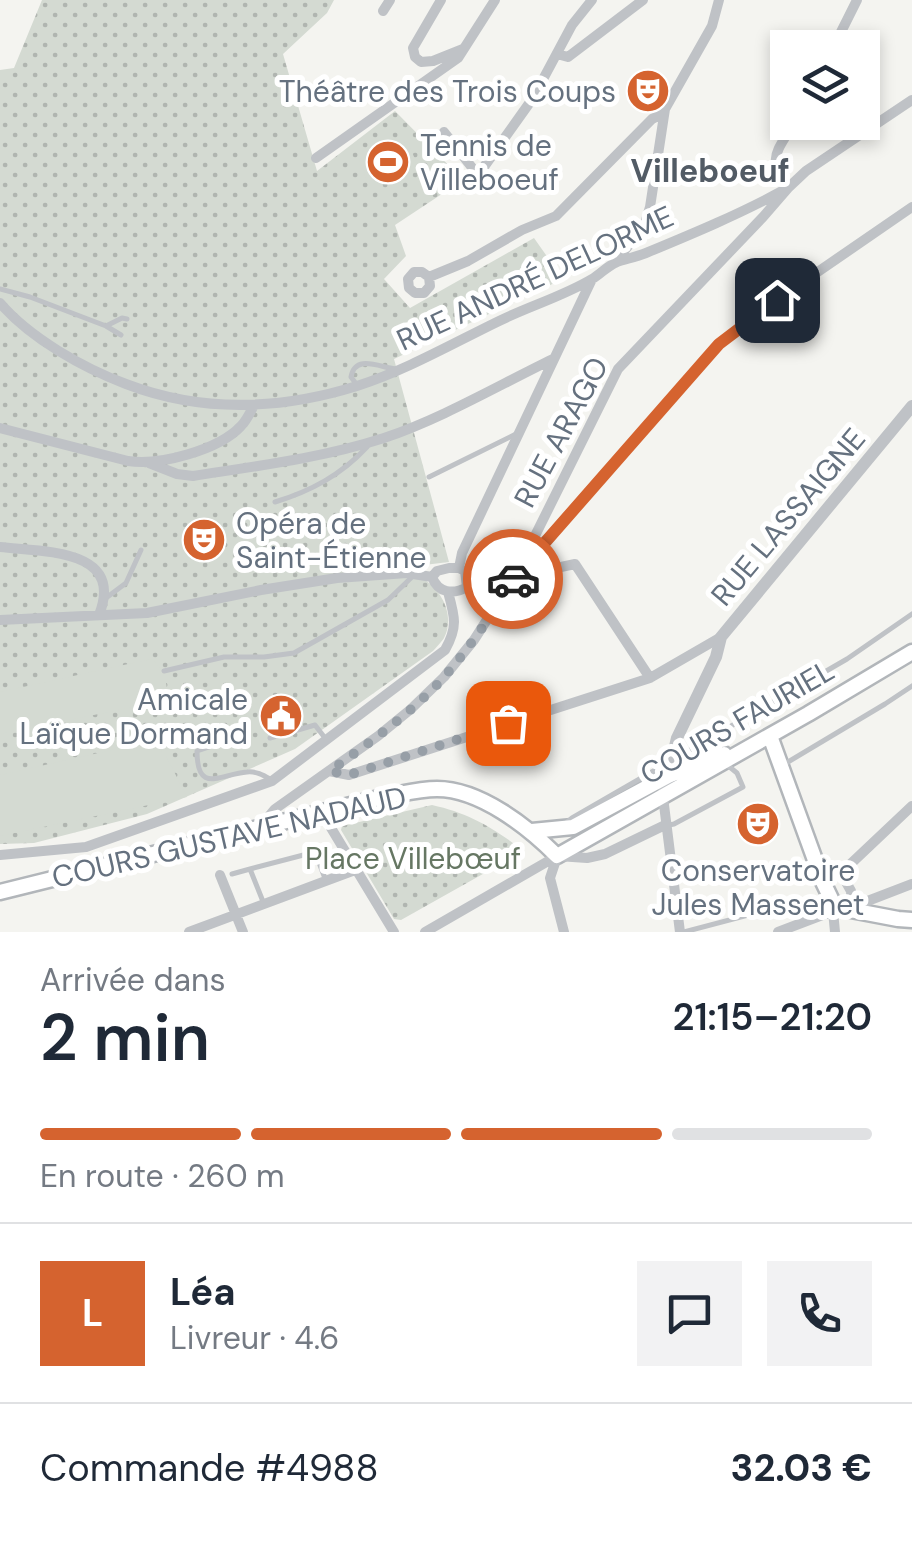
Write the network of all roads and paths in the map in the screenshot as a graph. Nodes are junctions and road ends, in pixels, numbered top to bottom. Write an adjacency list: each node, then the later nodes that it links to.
1 (390, 0): 8 (street)
2 (442, 0): 10 (street)
3 (495, 0): 10 (street)
4 (592, 0): 11 (street)
5 (643, 0): 11 (street)
6 (719, 0): 13 (street)
7 (858, 0): 9 (street)
8 (383, 11)
9 (842, 30)
10 (464, 48): 16 (street)
11 (557, 54): 14 (street)
12 (912, 100): 17 (street)
13 (664, 113): 19 (street); 20 (street)
14 (444, 132)
15 (784, 140): 17 (street)
16 (316, 158)
17 (789, 187): 19 (street, RUE ANDRÉ DELORME); 42 (street, RUE ARAGO)
18 (912, 207): 42 (street)
19 (613, 264): 21 (street, RUE ANDRÉ DELORME)
20 (429, 278)
21 (592, 280): 27 (street); 28 (street, RUE ANDRÉ DELORME)
22 (0, 289): 25 (lane)
23 (0, 303): 30 (street, RUE ANDRÉ DELORME)
24 (126, 319): 25 (lane)
25 (106, 326): 26 (lane)
26 (122, 334)
27 (554, 359): 33 (street); 34 (street)
28 (398, 370): 29 (street, RUE ANDRÉ DELORME); 29 (lane)
29 (359, 386): 30 (street, RUE ANDRÉ DELORME)
30 (254, 406): 35 (street)
31 (912, 406): 50 (street, RUE LASSAIGNE)
32 (0, 428): 35 (street)
33 (517, 434): 36 (lane); 40 (street)
34 (372, 441): 35 (street); 37 (lane)
35 (149, 463)
36 (429, 477)
37 (275, 502)
38 (0, 548): 46 (street)
39 (141, 550): 46 (lane)
40 (459, 568): 43 (street); 44 (street)
41 (415, 574): 43 (street); 48 (street); 52 (lane)
42 (514, 576): 44 (street); 53 (street); 62 (street, RUE ARAGO)
43 (432, 577): 45 (street)
44 (467, 587): 45 (street)
45 (448, 592): 58 (street)
46 (106, 598): 48 (street)
47 (912, 614): 59 (lane, COURS FAURIEL)
48 (99, 615): 49 (street)
49 (0, 620)
50 (721, 637): 53 (street); 59 (street, RUE LASSAIGNE)
51 (912, 652): 55 (main road, COURS FAURIEL)
52 (164, 671)
53 (650, 678): 62 (street)
54 (912, 686): 61 (lane, COURS FAURIEL)
55 (770, 736): 60 (main road, COURS FAURIEL); 61 (main road); 63 (main road, COURS FAURIEL)
56 (239, 737): 64 (lane)
57 (270, 738): 58 (lane)
58 (326, 740): 64 (street)
59 (672, 759): 63 (street, RUE LASSAIGNE); 70 (lane, COURS FAURIEL)
60 (723, 763): 65 (main road, COURS FAURIEL); 68 (lane)
61 (781, 767): 81 (main road)
62 (330, 771): 69 (street, RUE ARAGO)
63 (668, 776): 65 (street, COURS FAURIEL); 70 (main road, COURS FAURIEL)
64 (272, 781): 72 (street)
65 (663, 796): 68 (street); 74 (main road, COURS FAURIEL)
66 (912, 806): 78 (street)
67 (322, 813): 69 (main road, COURS GUSTAVE NADAUD); 71 (main road, COURS GUSTAVE NADAUD); 77 (street)
68 (665, 825): 74 (street, COURS FAURIEL); 95 (street)
69 (260, 828): 75 (main road, COURS GUSTAVE NADAUD)
70 (562, 830): 71 (main road, COURS FAURIEL)
71 (532, 831): 74 (main road, COURS GUSTAVE NADAUD)
72 (86, 847): 73 (street); 75 (street)
73 (0, 854)
74 (557, 856): 93 (street); 94 (street)
75 (95, 868): 83 (main road, COURS GUSTAVE NADAUD)
76 (250, 869): 79 (lane); 80 (lane); 84 (lane)
77 (355, 870): 80 (street); 92 (street)
78 (842, 873): 81 (street); 86 (street)
79 (226, 874): 87 (street)
80 (326, 881): 84 (street)
81 (823, 882): 85 (main road)
82 (912, 884): 86 (street)
83 (0, 892)
84 (264, 904): 87 (street)
85 (834, 909): 86 (main road); 89 (street); 97 (street)
86 (852, 910): 88 (main road)
87 (236, 915): 90 (street); 91 (street)
88 (912, 920)
89 (800, 924): 95 (lane); 96 (street)
90 (189, 932)
91 (243, 932)
92 (394, 932)
93 (425, 932)
94 (564, 932)
95 (682, 932)
96 (778, 932)
97 (835, 932)

